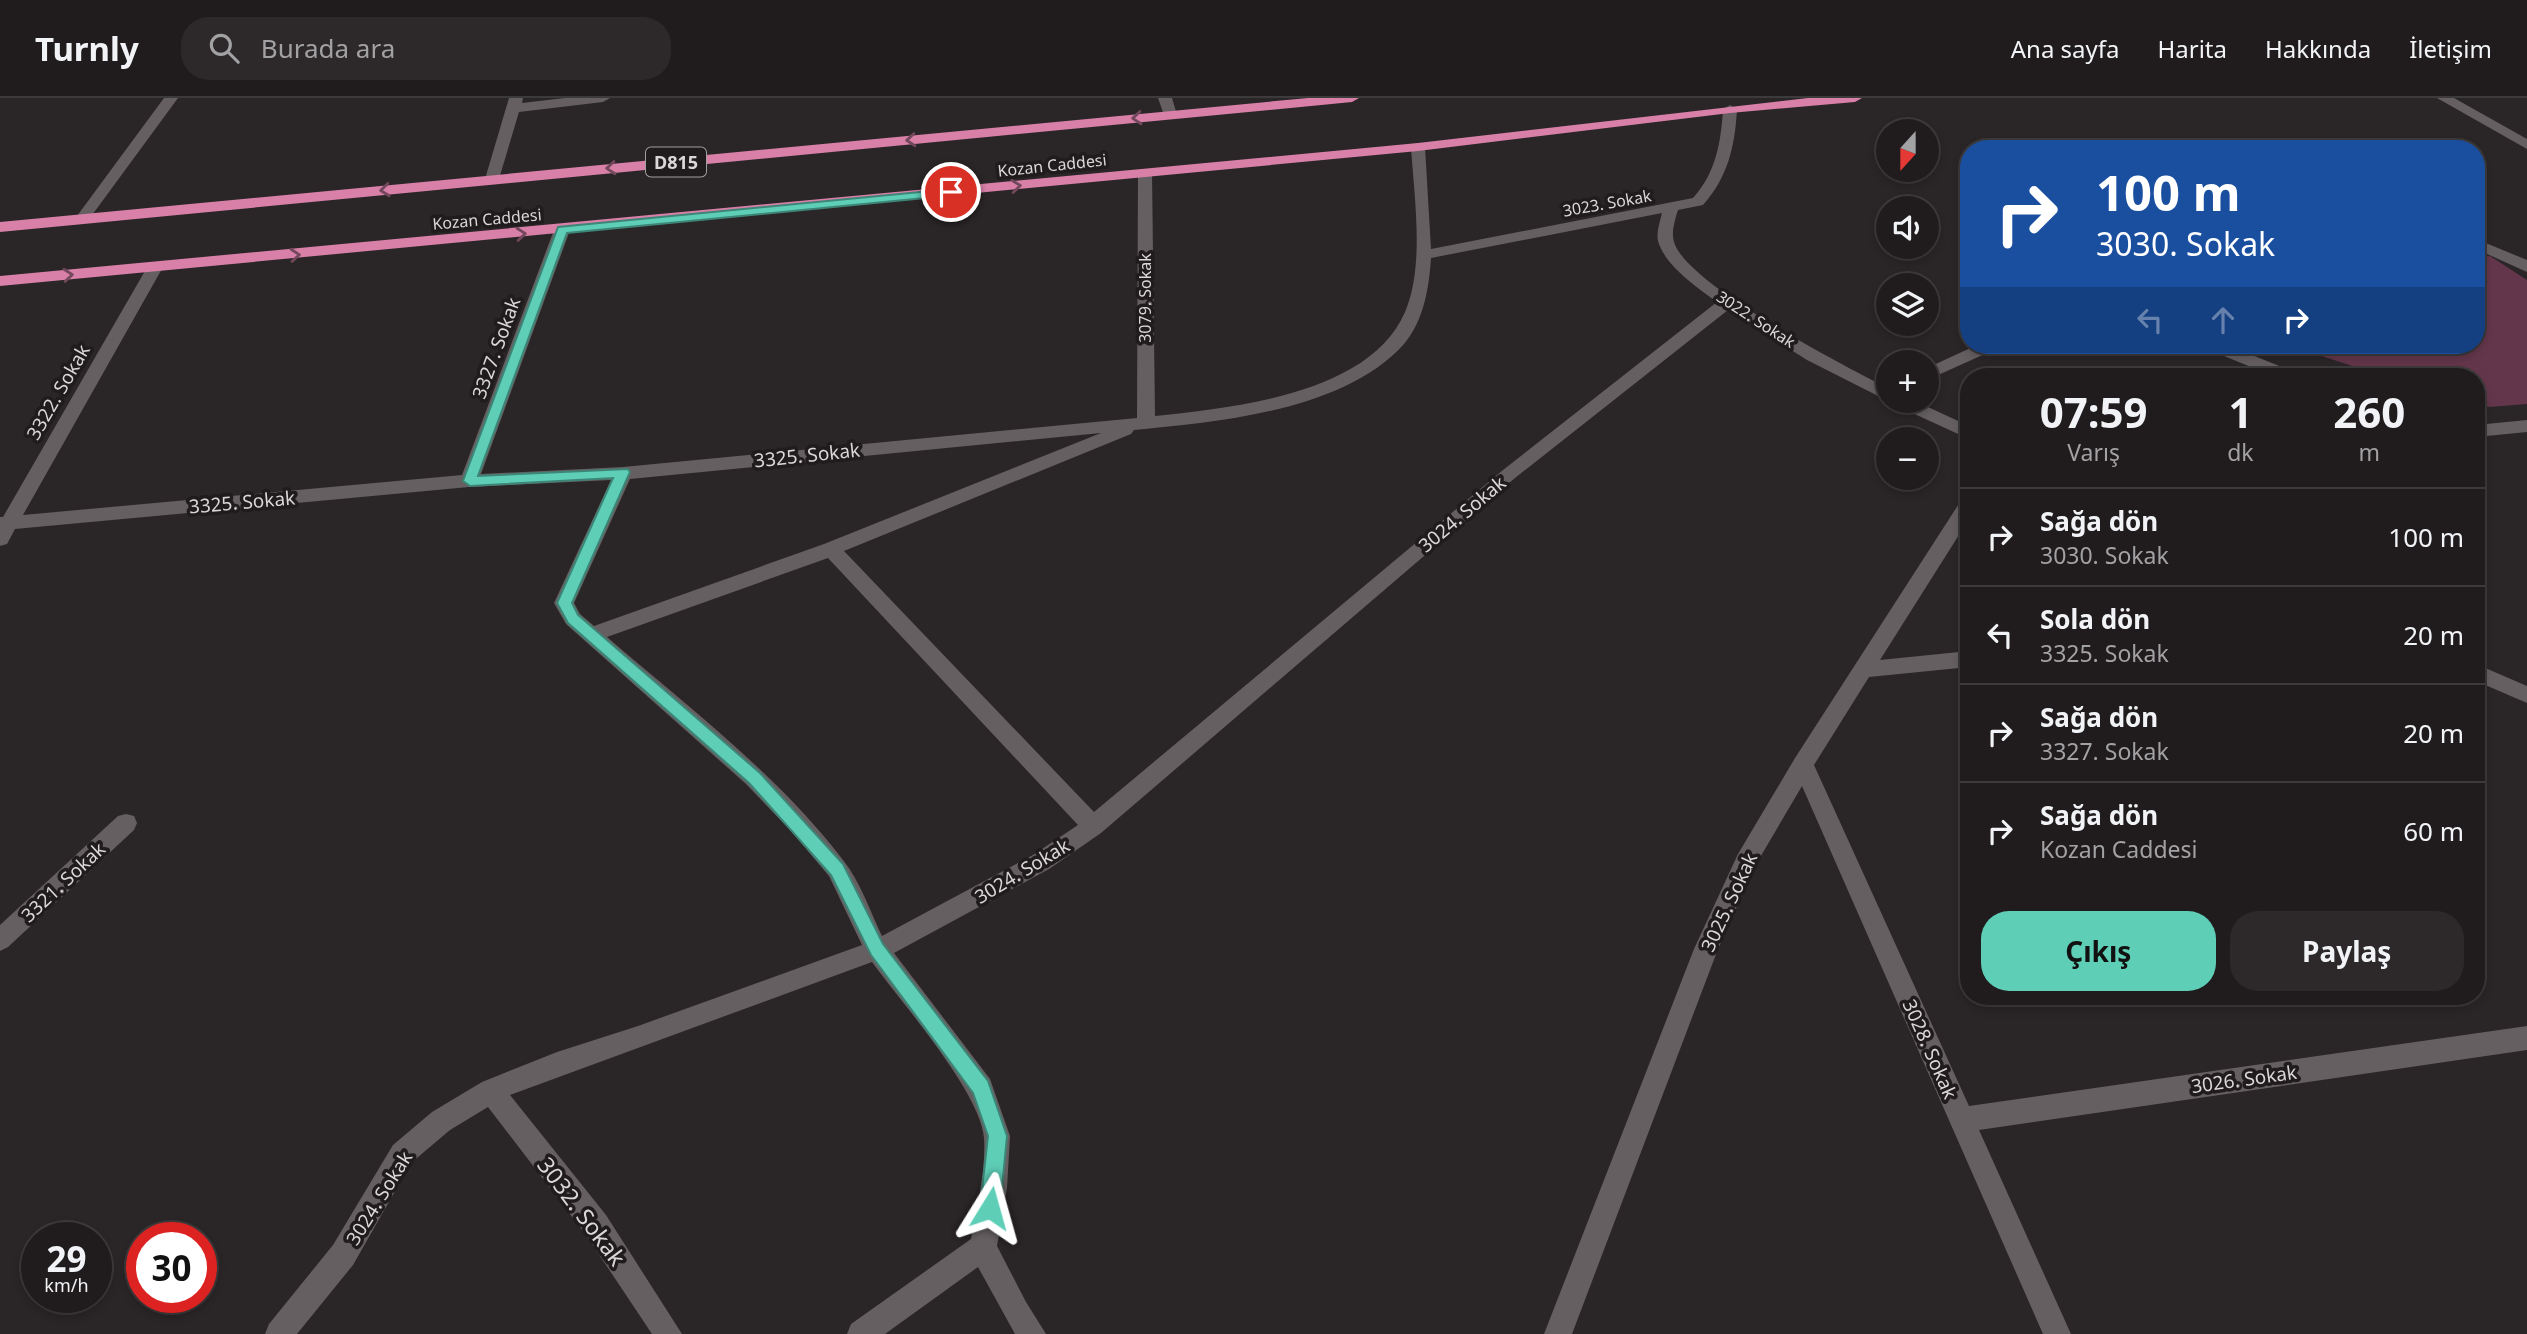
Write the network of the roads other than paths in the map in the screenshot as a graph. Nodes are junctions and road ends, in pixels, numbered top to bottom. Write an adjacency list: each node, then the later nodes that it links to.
1 (171, 98): 15 (street)
2 (603, 98): 7 (street)
3 (1165, 98): 9 (street)
4 (1352, 98): 9 (highway, Kozan Caddesi / D815)
5 (1855, 98): 8 (highway, Kozan Caddesi)
6 (2444, 98): 10 (street)
7 (515, 103): 13 (street)
8 (1730, 109): 11 (highway, Kozan Caddesi); 14 (street, 3023. Sokak)
9 (1170, 115): 13 (highway, Kozan Caddesi / D815, one-way to 13)
10 (2527, 145)
11 (1418, 147): 12 (highway, Kozan Caddesi); 19 (street, 3325. Sokak)
12 (1145, 173): 17 (highway, Kozan Caddesi, one-way to 12); 30 (street, 3079. Sokak)
13 (492, 179): 15 (highway, Kozan Caddesi / D815, one-way to 15)
14 (1671, 209): 19 (street, 3023. Sokak); 23 (street, 3022. Sokak)
15 (82, 219): 16 (highway, Kozan Caddesi / D815)
16 (0, 227)
17 (562, 230): 20 (highway, Kozan Caddesi, one-way to 17); 35 (street, 3327. Sokak)
18 (2485, 248): 21 (street)
19 (1423, 255): 30 (street, 3325. Sokak)
20 (155, 267): 22 (highway, Kozan Caddesi, one-way to 20); 37 (street, 3322. Sokak)
21 (2527, 267)
22 (0, 281)
23 (1726, 303): 28 (street, 3022. Sokak); 46 (street, 3024. Sokak)
24 (1971, 354): 27 (street)
25 (2235, 354): 26 (street)
26 (2269, 368)
27 (1939, 369)
28 (1876, 388)
29 (1927, 413): 32 (street, 3022. Sokak)
30 (1146, 422): 34 (street, 3325. Sokak); 38 (street)
31 (2527, 426): 33 (street)
32 (1960, 429)
33 (2485, 430)
34 (623, 472): 35 (street, 3325. Sokak); 39 (street)
35 (470, 481): 37 (street, 3325. Sokak)
36 (1960, 518): 41 (street, 3025. Sokak)
37 (2, 529)
38 (831, 549): 39 (street); 46 (street)
39 (592, 634): 48 (street)
40 (1960, 661): 41 (street)
41 (1863, 670): 44 (street, 3025. Sokak)
42 (2485, 676): 43 (street)
43 (2527, 695)
44 (1803, 764): 51 (street, 3028. Sokak); 57 (street, 3025. Sokak)
45 (126, 823): 47 (street, 3321. Sokak)
46 (1093, 826): 48 (street, 3024. Sokak)
47 (0, 940)
48 (877, 950): 50 (street, 3024. Sokak); 52 (street)
49 (2527, 1038): 51 (street, 3026. Sokak)
50 (491, 1091): 53 (street, 3024. Sokak); 54 (street, 3032. Sokak)
51 (1961, 1120): 58 (street, 3028. Sokak)
52 (983, 1248): 55 (street); 56 (street)
53 (279, 1334)
54 (668, 1334)
55 (861, 1334)
56 (1032, 1334)
57 (1558, 1334)
58 (2057, 1334)

